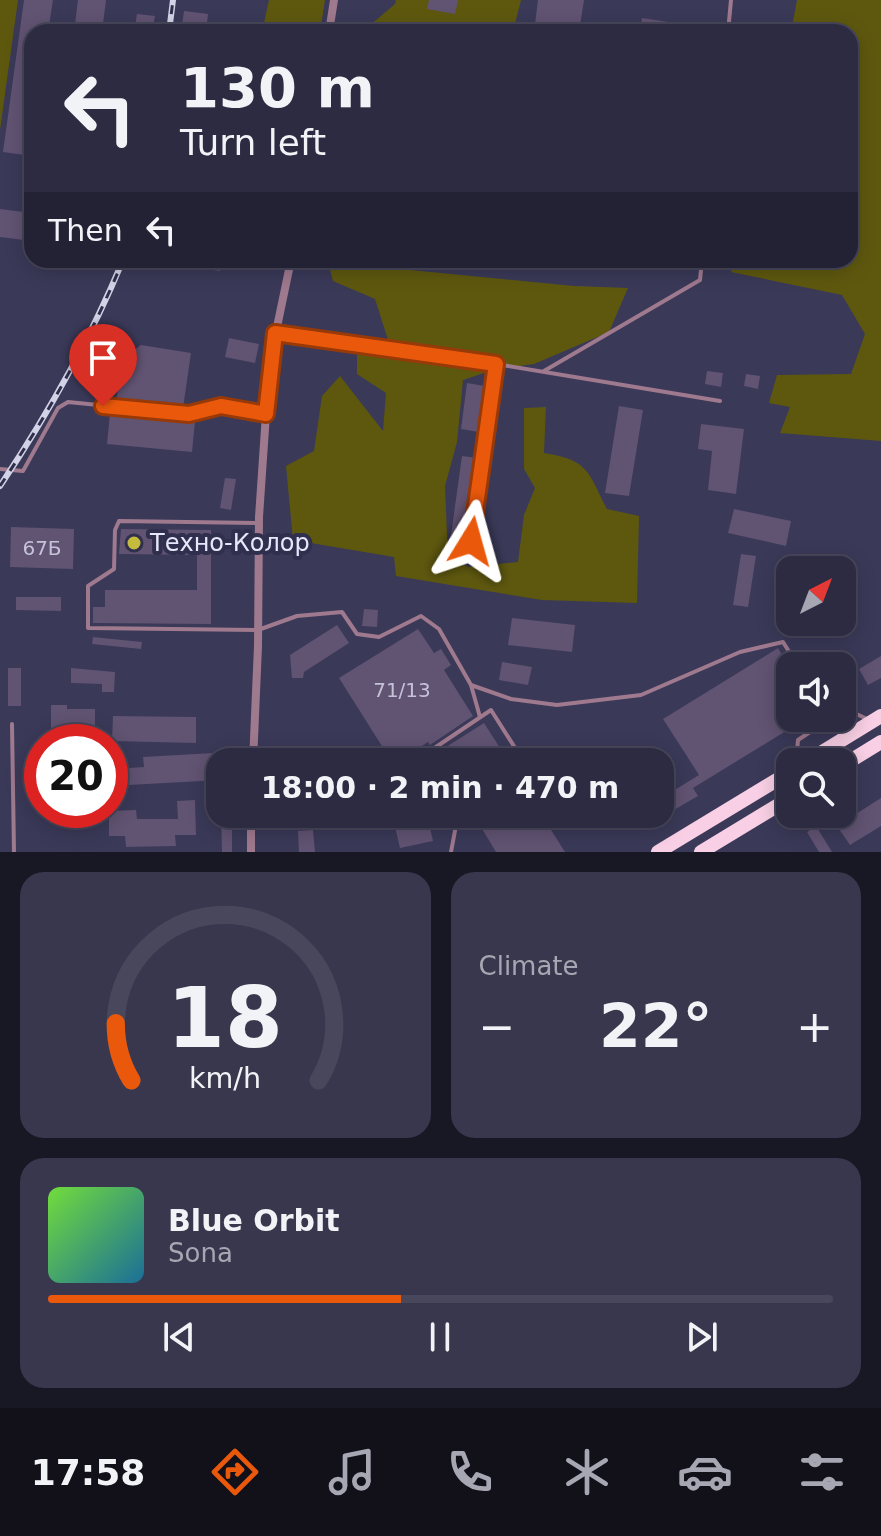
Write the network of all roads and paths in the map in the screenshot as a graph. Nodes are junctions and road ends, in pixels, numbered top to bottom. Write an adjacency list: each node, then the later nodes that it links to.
1 (334, 0): 3 (street)
2 (731, 0): 4 (lane)
3 (330, 24)
4 (729, 24)
5 (289, 268): 7 (street)
6 (701, 268): 9 (lane)
7 (275, 333): 8 (lane); 11 (street)
8 (496, 364): 9 (lane); 14 (lane)
9 (542, 372): 10 (lane)
10 (720, 401)
11 (266, 414): 12 (lane); 13 (street)
12 (0, 469)
13 (259, 523): 15 (street); 15 (lane)
14 (471, 541)
15 (258, 630): 17 (lane); 24 (street)
16 (789, 652): 17 (lane)
17 (471, 685): 19 (lane)
18 (856, 712): 20 (lane)
19 (480, 717): 25 (lane); 26 (lane)
20 (877, 719): 28 (highway)
21 (12, 724): 36 (lane)
22 (810, 732): 27 (lane)
23 (881, 742): 29 (highway)
24 (254, 748)
25 (434, 748)
26 (515, 748)
27 (797, 748)
28 (829, 748)
29 (856, 757)
30 (776, 781): 34 (highway)
31 (776, 807): 35 (highway)
32 (251, 828): 37 (street)
33 (456, 828): 38 (lane)
34 (697, 829): 35 (highway); 39 (highway)
35 (705, 850)
36 (14, 852)
37 (251, 852)
38 (451, 852)
39 (658, 852)

